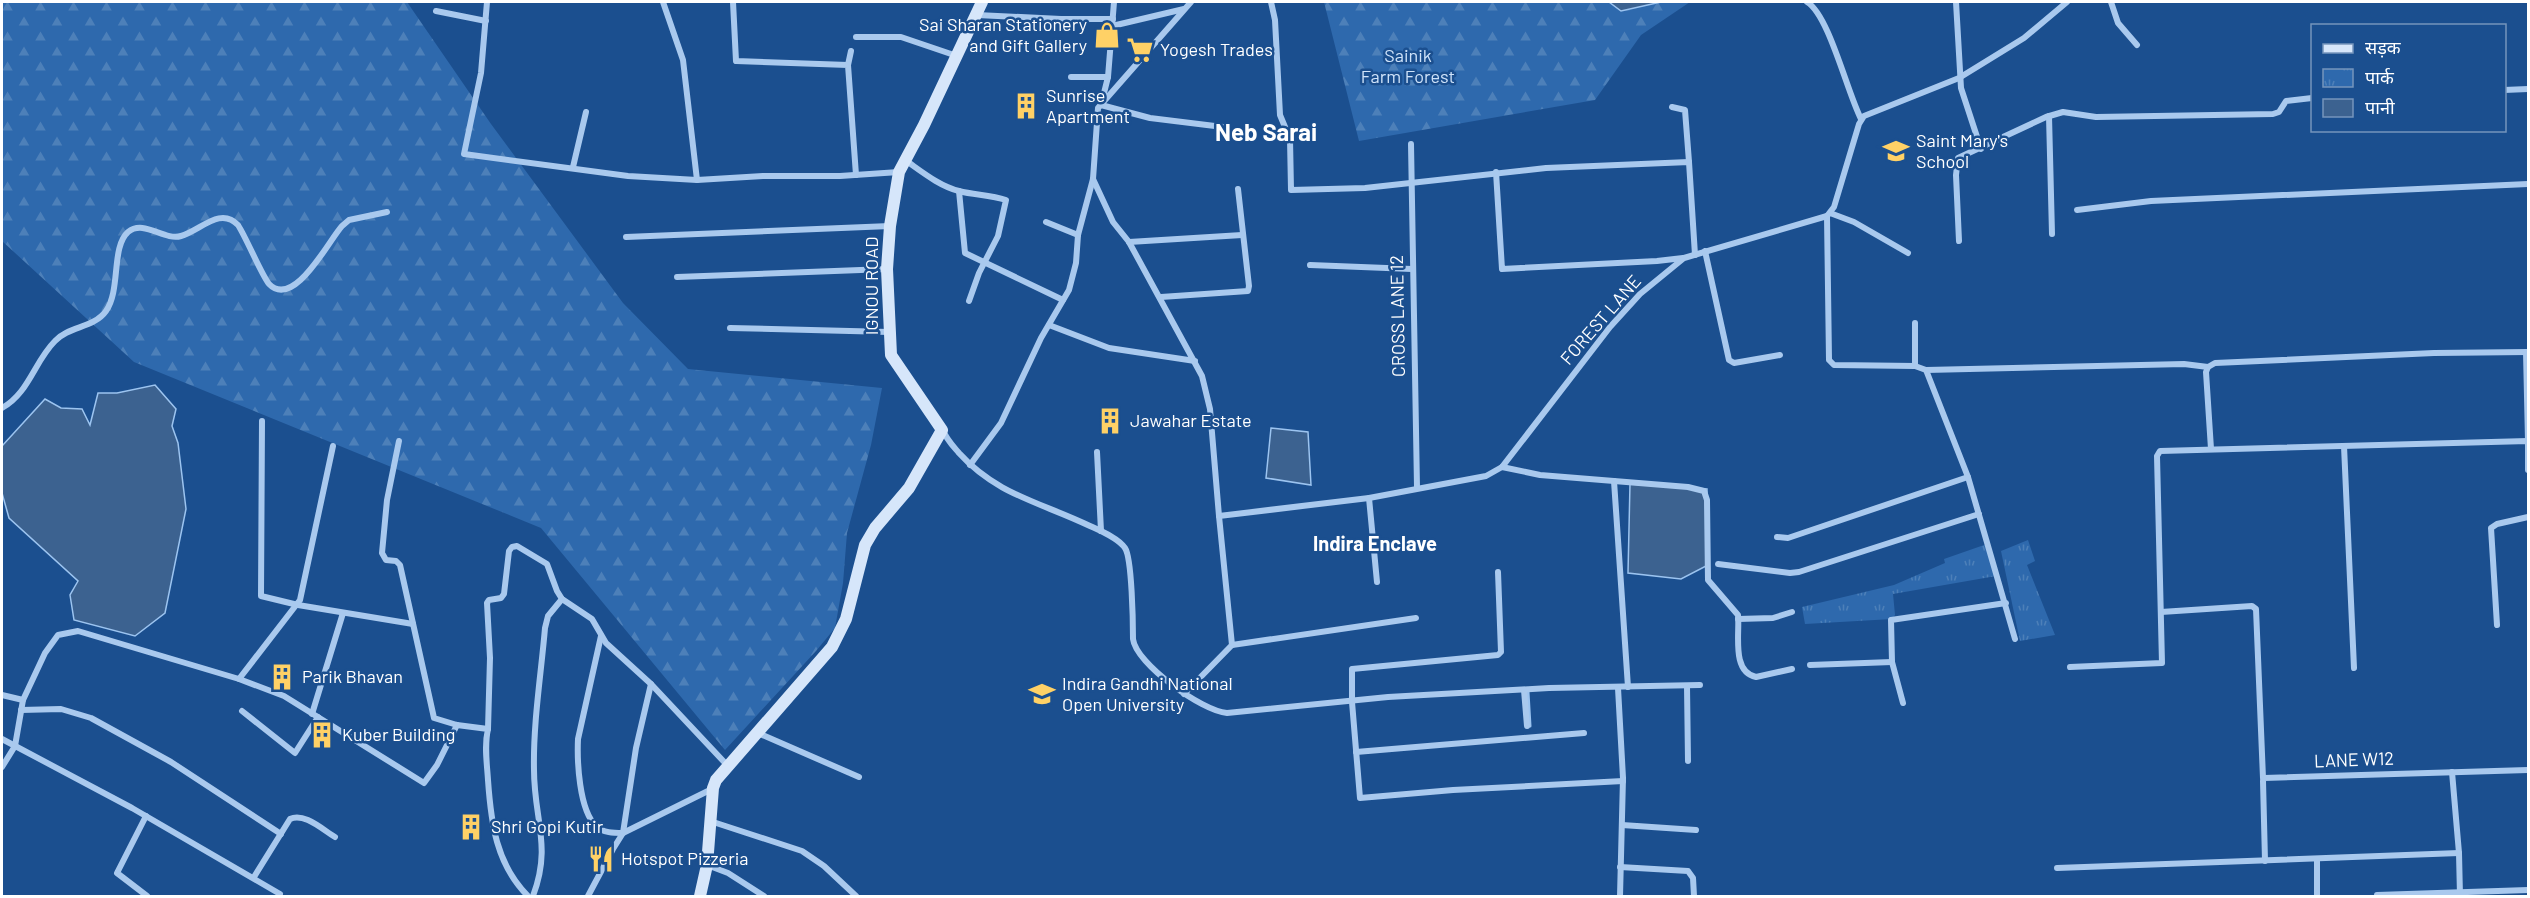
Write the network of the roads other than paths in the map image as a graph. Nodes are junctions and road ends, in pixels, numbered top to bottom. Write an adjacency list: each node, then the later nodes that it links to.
1 (487, 2): 17 (street)
2 (663, 2): 45 (street)
3 (733, 2): 23 (street)
4 (982, 2): 16 (street, IGNOU ROAD)
5 (1114, 2): 18 (street)
6 (1191, 2): 13 (street)
7 (1271, 2): 46 (street)
8 (1807, 2): 34 (street)
9 (1956, 2): 26 (street)
10 (2056, 2): 14 (street)
11 (2067, 2): 14 (street)
12 (2111, 2): 20 (street)
13 (1185, 9): 18 (street); 30 (street)
14 (2058, 10): 26 (street)
15 (436, 11): 17 (street)
16 (976, 15): 18 (street); 22 (street, IGNOU ROAD)
17 (486, 21): 40 (street)
18 (1113, 23): 25 (street)
19 (856, 37): 22 (street)
20 (2137, 45)
21 (850, 51): 23 (street)
22 (957, 56): 38 (street, IGNOU ROAD)
23 (848, 64): 43 (street)
24 (1071, 77): 25 (street)
25 (1108, 77): 30 (street)
26 (1959, 78): 34 (street); 37 (street)
27 (2529, 88): 28 (street)
28 (2506, 90)
29 (2311, 98): 33 (street)
30 (1101, 105): 35 (street); 44 (street)
31 (1672, 107): 39 (street)
32 (586, 112): 40 (street)
33 (2049, 116): 37 (street); 55 (street)
34 (1861, 119): 52 (street)
35 (1223, 127)
36 (1411, 144): 46 (street, CROSS LANE 12)
37 (1981, 149): 60 (street)
38 (904, 159): 41 (street, IGNOU ROAD); 49 (street)
39 (1689, 162): 42 (street); 63 (street)
40 (573, 167): 45 (street)
41 (898, 172): 43 (street); 54 (street, IGNOU ROAD)
42 (1496, 172): 46 (street); 64 (street)
43 (856, 175): 45 (street)
44 (1093, 179): 56 (street); 59 (street)
45 (697, 180)
46 (1412, 183): 68 (street, CROSS LANE 12)
47 (2529, 184): 50 (street)
48 (1238, 189): 57 (street)
49 (959, 191): 65 (street); 65 (street)
50 (2077, 210)
51 (387, 212): 83 (street)
52 (1829, 214): 61 (street, FOREST LANE); 62 (street); 80 (street)
53 (1046, 222): 56 (street)
54 (890, 226): 58 (street); 67 (street, IGNOU ROAD)
55 (2052, 234)
56 (1078, 235): 71 (street)
57 (1242, 235): 59 (street); 70 (street)
58 (626, 237)
59 (1129, 242): 70 (street)
60 (1959, 242)
61 (1705, 250): 63 (street, FOREST LANE); 78 (street)
62 (1908, 254)
63 (1695, 255): 64 (street, FOREST LANE)
64 (1684, 258): 93 (street, FOREST LANE)
65 (984, 262): 71 (street); 72 (street)
66 (1310, 265): 68 (street)
67 (887, 269): 69 (street); 76 (street, IGNOU ROAD)
68 (1412, 269): 97 (street, CROSS LANE 12)
69 (677, 277)
70 (1161, 297): 79 (street)
71 (1064, 300): 74 (street)
72 (969, 301)
73 (1915, 323): 80 (street)
74 (1049, 325): 79 (street); 92 (street)
75 (730, 328): 76 (street)
76 (889, 332): 85 (street, IGNOU ROAD)
77 (2528, 352): 81 (street); 87 (street)
78 (1780, 355)
79 (1195, 361): 100 (street)
80 (1916, 366): 82 (street)
81 (2208, 367): 82 (street); 90 (street)
82 (1926, 370): 95 (street)
83 (2, 408)
84 (262, 421): 109 (street)
85 (942, 430): 92 (street); 143 (street)
86 (399, 441): 115 (street)
87 (2528, 441): 89 (street); 94 (street)
88 (333, 446): 109 (street)
89 (2344, 446): 90 (street); 123 (street)
90 (2211, 449): 111 (street)
91 (1097, 452): 102 (street)
92 (970, 465): 102 (street)
93 (1502, 467): 96 (street); 97 (street)
94 (2529, 470)
95 (1968, 477): 99 (street); 103 (street)
96 (1614, 481): 114 (street); 129 (street)
97 (1417, 487): 98 (street)
98 (1369, 498): 100 (street); 106 (street)
99 (1979, 514): 104 (street); 108 (street)
100 (1219, 516): 119 (street)
101 (2529, 518): 116 (street)
102 (1101, 531): 133 (street)
103 (1777, 537)
104 (1718, 564)
105 (1498, 572): 135 (street)
106 (1377, 582)
107 (562, 599): 117 (street); 142 (street); 177 (street)
108 (2006, 603): 118 (street); 120 (street)
109 (298, 605): 112 (street); 125 (street)
110 (1792, 612): 114 (street)
111 (2161, 612): 122 (street); 154 (street)
112 (343, 613): 115 (street); 139 (street)
113 (1416, 618): 119 (street)
114 (1738, 618): 124 (street)
115 (413, 624): 140 (street)
116 (2497, 625)
117 (601, 636): 126 (street); 161 (street)
118 (2015, 639)
119 (1232, 645): 133 (street)
120 (1892, 662): 121 (street); 136 (street)
121 (1810, 666)
122 (2070, 667)
123 (2354, 668)
124 (1792, 669)
125 (239, 679): 134 (street); 139 (street)
126 (651, 684): 149 (street); 161 (street)
127 (1700, 685): 128 (street)
128 (1687, 686): 129 (street); 148 (street)
129 (1629, 687): 130 (street)
130 (1618, 688): 131 (street); 155 (street)
131 (1524, 690): 135 (street); 141 (street)
132 (2, 694): 134 (street)
133 (1184, 694): 135 (street)
134 (23, 700): 137 (street)
135 (1352, 702): 147 (street)
136 (1903, 704)
137 (21, 710): 146 (street); 162 (street)
138 (242, 711): 139 (street)
139 (315, 715): 140 (street)
140 (457, 725): 142 (street)
141 (1527, 726)
142 (488, 729): 176 (street)
143 (758, 733): 149 (street); 153 (street)
144 (1584, 733): 147 (street)
145 (2, 738): 146 (street)
146 (15, 746): 150 (street); 157 (street)
147 (1356, 752): 155 (street)
148 (1688, 760)
149 (727, 765): 156 (street)
150 (2, 767)
151 (2529, 770): 152 (street, LANE W12)
152 (2452, 772): 154 (street, LANE W12); 164 (street)
153 (859, 777)
154 (2263, 778): 166 (street)
155 (1623, 781): 159 (street)
156 (712, 788): 158 (street); 161 (street)
157 (147, 816): 170 (street); 175 (street)
158 (710, 821): 167 (street); 181 (street)
159 (1622, 825): 160 (street); 168 (street)
160 (1696, 830)
161 (623, 833): 178 (street)
162 (281, 834): 163 (street); 170 (street)
163 (335, 837)
164 (2459, 854): 165 (street); 173 (street)
165 (2317, 859): 166 (street); 184 (street)
166 (2265, 861): 169 (street)
167 (707, 865): 179 (street); 180 (street)
168 (1620, 867): 182 (street); 183 (street)
169 (2057, 868)
170 (254, 877): 172 (street)
171 (2529, 890): 173 (street)
172 (280, 894)
173 (2460, 894): 174 (street)
174 (2377, 895)
175 (147, 897)
176 (528, 897)
177 (533, 897)
178 (588, 897)
179 (700, 897)
180 (764, 897)
181 (856, 897)
182 (1620, 897)
183 (1694, 897)
184 (2318, 897)

